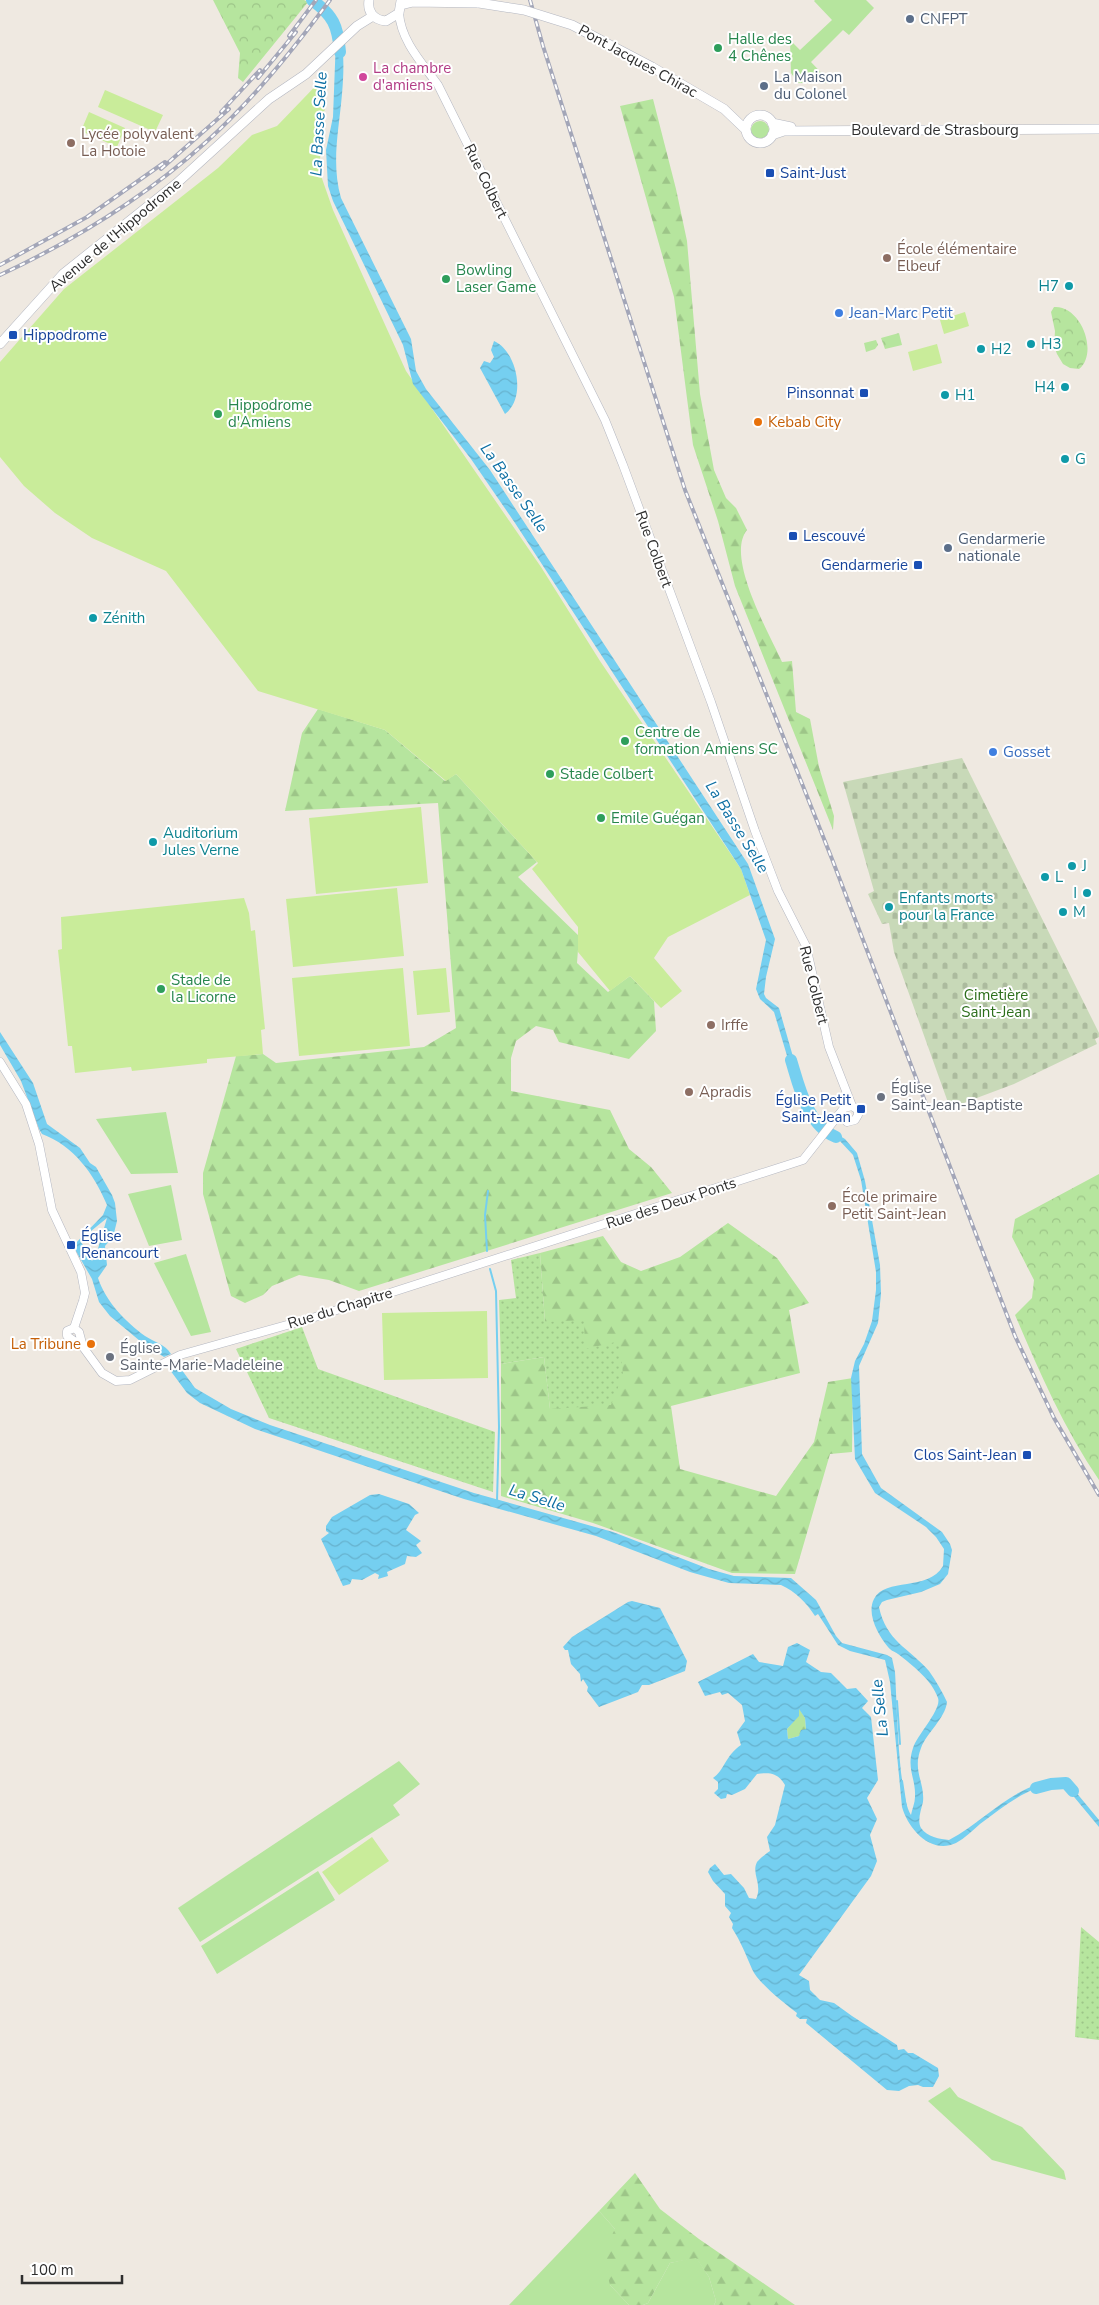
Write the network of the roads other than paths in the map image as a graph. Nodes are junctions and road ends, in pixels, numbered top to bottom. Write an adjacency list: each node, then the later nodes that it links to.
1 (368, 0): 3 (main road)
2 (400, 6): 4 (main road); 5 (street, Rue Colbert); 6 (main road, Pont Jacques Chirac, bridge)
3 (373, 16): 4 (main road); 13 (main road, Avenue de l'Hippodrome)
4 (386, 21): 5 (street)
5 (400, 27): 15 (street, Rue Colbert)
6 (724, 109): 7 (main road, Pont Jacques Chirac); 11 (main road, Pont Jacques Chirac)
7 (752, 118): 8 (main road); 11 (main road)
8 (772, 123): 9 (main road, Boulevard de Strasbourg); 12 (main road)
9 (1099, 124)
10 (1099, 129): 12 (main road, Boulevard de Strasbourg)
11 (746, 130): 12 (main road)
12 (772, 135)
13 (0, 344)
14 (0, 1062): 18 (street, Rue du Chapitre)
15 (847, 1108): 16 (street); 16 (street, Rue Colbert); 17 (street, Rue des Deux Ponts)
16 (845, 1120): 17 (street)
17 (832, 1125): 18 (street, Rue des Deux Ponts)
18 (492, 1261)

